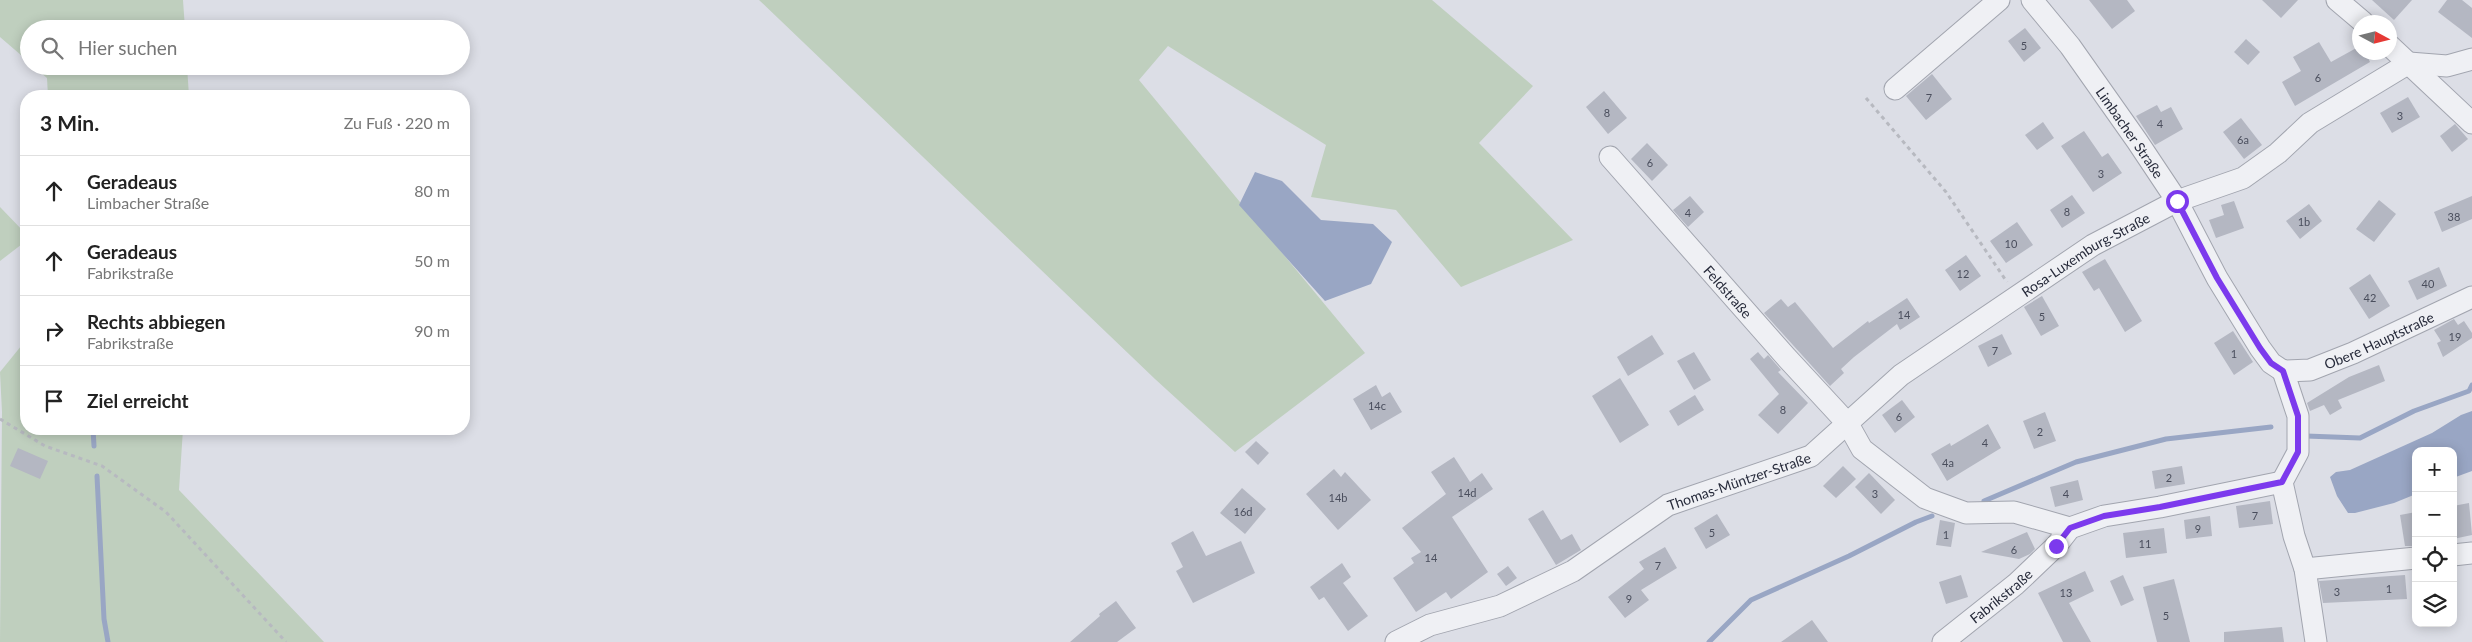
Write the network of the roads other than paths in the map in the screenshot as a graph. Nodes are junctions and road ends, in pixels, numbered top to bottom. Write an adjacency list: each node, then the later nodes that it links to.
1 (1999, 0): 8 (street)
2 (2032, 0): 11 (street, Limbacher Straße)
3 (2337, 0): 4 (street)
4 (2355, 15)
5 (2397, 52): 7 (street)
6 (2472, 59): 7 (street)
7 (2409, 63): 9 (street); 11 (street, Rosa-Luxemburg-Straße)
8 (1896, 89)
9 (2472, 123)
10 (1610, 157): 14 (street, Feldstraße)
11 (2177, 201): 13 (street, Limbacher Straße); 14 (street, Rosa-Luxemburg-Straße)
12 (2472, 297): 13 (street, Obere Hauptstraße)
13 (2283, 371): 15 (street)
14 (1848, 424): 16 (street); 21 (street, Thomas-Müntzer-Straße)
15 (2282, 482): 16 (street); 20 (street)
16 (2070, 528): 22 (street, Fabrikstraße)
17 (2472, 553): 18 (street)
18 (2457, 555)
19 (2412, 558): 20 (street)
20 (2305, 569): 23 (street)
21 (1396, 642)
22 (1943, 642)
23 (2316, 642)

